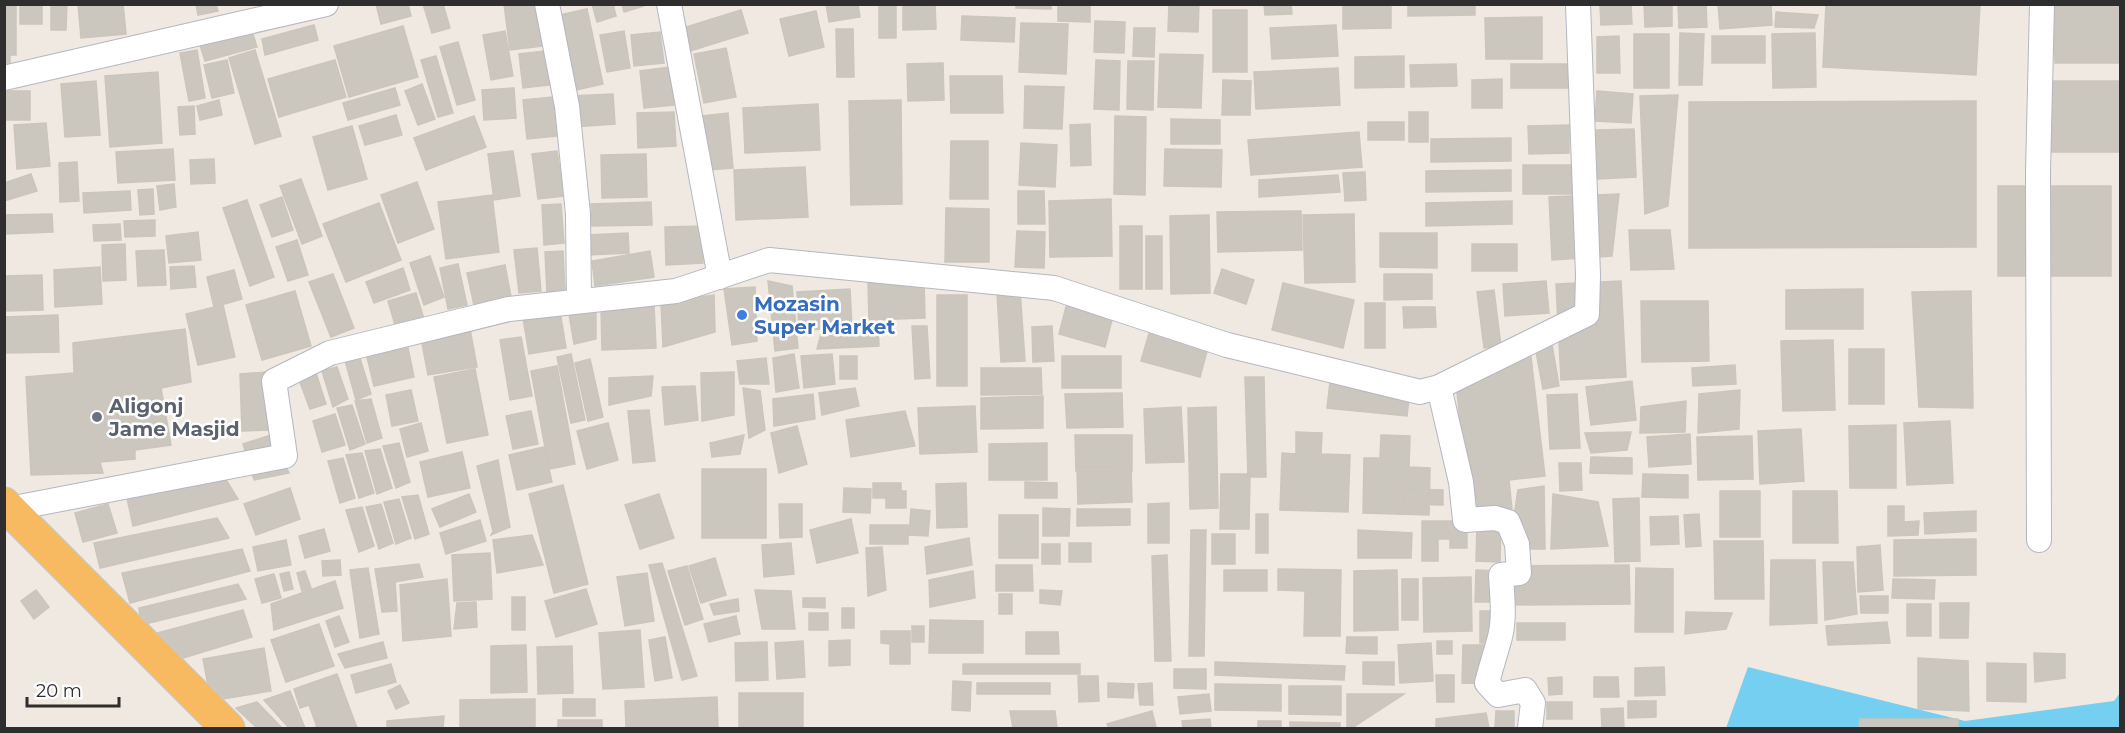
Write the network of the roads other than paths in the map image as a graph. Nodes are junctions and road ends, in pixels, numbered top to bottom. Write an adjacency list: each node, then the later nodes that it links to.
1 (326, 4): 6 (street)
2 (547, 4): 8 (street)
3 (669, 4): 7 (street)
4 (1578, 4): 9 (street)
5 (2042, 4): 11 (street)
6 (4, 78)
7 (720, 277): 8 (street); 9 (street)
8 (579, 302): 10 (street)
9 (1439, 387): 13 (street)
10 (7, 507): 12 (highway)
11 (2039, 540)
12 (228, 729)
13 (1530, 729)

